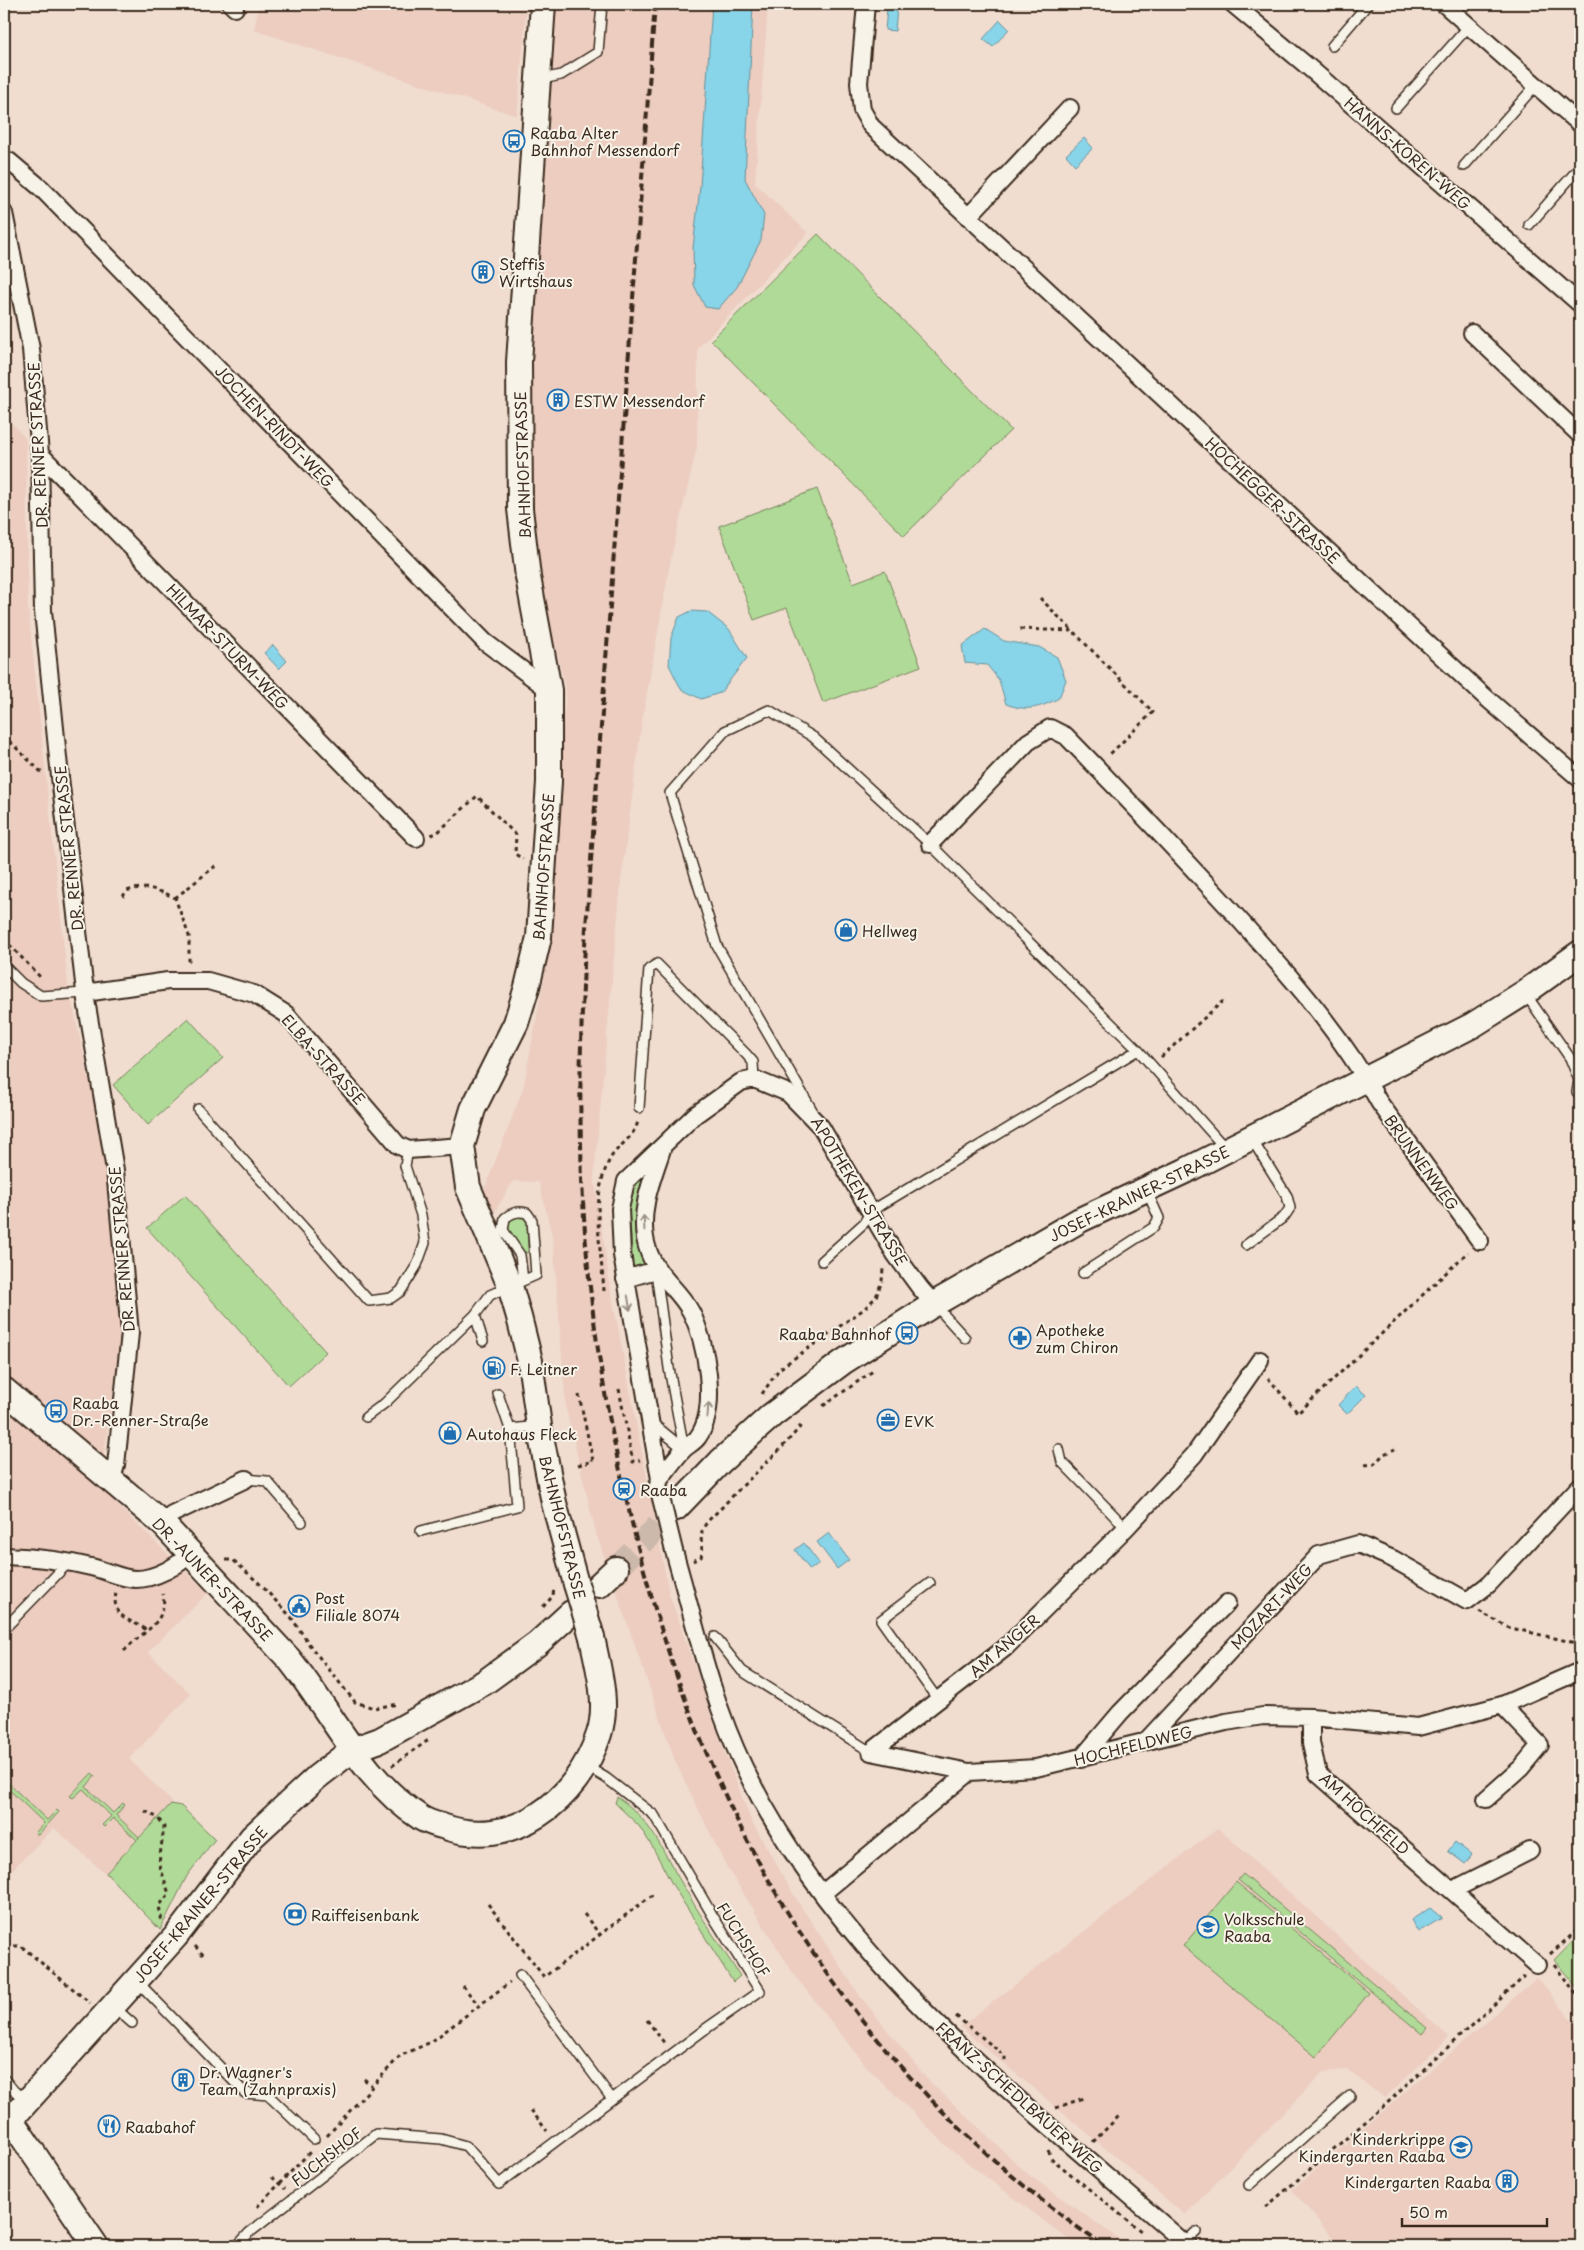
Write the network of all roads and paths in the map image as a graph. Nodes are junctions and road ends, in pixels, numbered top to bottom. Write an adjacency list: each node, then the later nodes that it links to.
1 (543, 4): 9 (main road, BAHNHOFSTRASSE)
2 (602, 4): 9 (lane)
3 (866, 4): 18 (street, HOCHEGGER-STRASSE)
4 (1233, 4): 20 (street, HANNS-KOREN-WEG)
5 (1368, 4): 8 (lane)
6 (1444, 4): 7 (street)
7 (1469, 26): 10 (street); 12 (lane)
8 (1332, 46)
9 (538, 80): 27 (main road, BAHNHOFSTRASSE)
10 (1536, 84): 13 (street); 15 (lane)
11 (1070, 108): 18 (street)
12 (1396, 108)
13 (1580, 124)
14 (4, 160): 27 (street, JOCHEN-RINDT-WEG)
15 (1464, 166)
16 (1580, 167): 19 (lane)
17 (4, 213): 23 (street, DR. RENNER STRASSE)
18 (968, 217): 30 (street, HOCHEGGER-STRASSE)
19 (1528, 225)
20 (1580, 304)
21 (1472, 333): 22 (street)
22 (1580, 435)
23 (40, 454): 31 (street, DR. RENNER STRASSE); 32 (street, HILMAR-STURM-WEG)
24 (1040, 598): 26 (path)
25 (1020, 629): 26 (path)
26 (1074, 631): 29 (path)
27 (549, 690): 56 (main road, BAHNHOFSTRASSE)
28 (4, 736): 31 (path)
29 (1097, 768): 33 (street, BRUNNENWEG); 49 (street, BRUNNENWEG)
30 (1580, 780)
31 (62, 793): 42 (street, DR. RENNER STRASSE)
32 (416, 838): 35 (path)
33 (930, 844): 46 (lane); 53 (lane, APOTHEKEN-STRASSE)
34 (218, 864): 37 (path)
35 (532, 864)
36 (123, 896): 37 (path)
37 (175, 898): 41 (path)
38 (4, 940): 44 (path)
39 (1580, 952): 43 (main road, JOSEF-KRAINER-STRASSE)
40 (4, 966): 44 (lane)
41 (189, 970)
42 (85, 993): 44 (lane); 57 (street, ELBA-STRASSE); 92 (street, DR. RENNER STRASSE)
43 (1524, 993): 49 (main road, JOSEF-KRAINER-STRASSE); 50 (lane)
44 (57, 994)
45 (1223, 1001): 47 (path)
46 (1138, 1050): 47 (lane); 60 (lane)
47 (1152, 1066): 58 (lane)
48 (754, 1079): 51 (lane); 53 (street); 55 (street, FRANZ-SCHEDLBAUER-WEG)
49 (1367, 1081): 54 (main road, JOSEF-KRAINER-STRASSE); 61 (street, BRUNNENWEG)
50 (1577, 1092)
51 (639, 1108)
52 (198, 1109): 57 (lane)
53 (821, 1127): 60 (street, APOTHEKEN-STRASSE)
54 (1251, 1138): 58 (main road, JOSEF-KRAINER-STRASSE); 62 (lane)
55 (665, 1142): 65 (street, one-way to 55); 67 (street, FRANZ-SCHEDLBAUER-WEG)
56 (462, 1146): 57 (street); 68 (main road, BAHNHOFSTRASSE)
57 (408, 1150)
58 (1227, 1150): 59 (main road, JOSEF-KRAINER-STRASSE)
59 (1146, 1189): 66 (lane); 69 (main road, JOSEF-KRAINER-STRASSE)
60 (871, 1211): 63 (lane); 69 (street, APOTHEKEN-STRASSE)
61 (1480, 1241): 73 (path)
62 (1246, 1245)
63 (822, 1261)
64 (883, 1262): 78 (path)
65 (656, 1270): 67 (street); 84 (lane); 84 (street, one-way to 65)
66 (1083, 1273)
67 (625, 1279): 81 (street, FRANZ-SCHEDLBAUER-WEG, one-way to 81)
68 (516, 1283): 68 (lane); 70 (lane); 82 (main road, BAHNHOFSTRASSE)
69 (934, 1304): 71 (lane); 94 (main road, JOSEF-KRAINER-STRASSE)
70 (475, 1315): 72 (lane); 79 (lane)
71 (966, 1338)
72 (483, 1341)
73 (1258, 1362): 97 (street, AM ANGER)
74 (618, 1389): 87 (path)
75 (4, 1390): 92 (main road, DR.-AUNER-STRASSE)
76 (498, 1394): 83 (lane)
77 (579, 1395): 88 (path)
78 (755, 1400)
79 (366, 1417)
80 (794, 1420): 101 (path)
81 (650, 1421): 84 (lane); 87 (street, FRANZ-SCHEDLBAUER-WEG)
82 (539, 1426): 83 (lane); 106 (main road, BAHNHOFSTRASSE)
83 (510, 1429): 98 (lane)
84 (684, 1449): 90 (street)
85 (1059, 1449): 97 (lane)
86 (1395, 1449): 89 (path)
87 (656, 1458): 90 (street, FRANZ-SCHEDLBAUER-WEG)
88 (578, 1465)
89 (1365, 1465)
90 (660, 1478): 94 (street, FRANZ-SCHEDLBAUER-WEG)
91 (246, 1479): 95 (lane); 96 (street)
92 (112, 1482): 96 (main road, DR.-AUNER-STRASSE)
93 (1580, 1486): 110 (street)
94 (669, 1502): 101 (street, FRANZ-SCHEDLBAUER-WEG, bridge)
95 (302, 1522)
96 (163, 1524): 99 (main road, DR.-AUNER-STRASSE)
97 (1126, 1528): 120 (street, AM ANGER)
98 (421, 1531)
99 (191, 1553): 103 (street); 125 (main road, DR.-AUNER-STRASSE)
100 (4, 1556): 103 (street)
101 (676, 1558): 135 (street, FRANZ-SCHEDLBAUER-WEG)
102 (224, 1560): 121 (path)
103 (69, 1562): 114 (lane)
104 (616, 1569): 107 (main road)
105 (930, 1583): 120 (lane)
106 (565, 1585): 112 (path); 128 (main road, BAHNHOFSTRASSE, bridge)
107 (599, 1586)
108 (116, 1592): 115 (path)
109 (163, 1594): 115 (path)
110 (1467, 1601): 117 (path); 124 (street, MOZART-WEG)
111 (1227, 1603): 127 (street)
112 (539, 1612)
113 (571, 1613): 125 (main road, JOSEF-KRAINER-STRASSE)
114 (4, 1629)
115 (147, 1630): 118 (path)
116 (715, 1637): 126 (lane, HOCHFELDWEG)
117 (1580, 1644)
118 (124, 1651)
119 (1580, 1671): 122 (street, HOCHFELDWEG)
120 (938, 1700): 126 (street, AM ANGER)
121 (405, 1702)
122 (1502, 1705): 123 (street, HOCHFELDWEG); 130 (street)
123 (1311, 1717): 124 (street, HOCHFELDWEG); 133 (street, AM HOCHFELD)
124 (1145, 1742): 127 (street, HOCHFELDWEG)
125 (352, 1750): 128 (main road, BAHNHOFSTRASSE); 145 (main road, JOSEF-KRAINER-STRASSE)
126 (871, 1752): 129 (street, HOCHFELDWEG)
127 (1081, 1759): 129 (street, HOCHFELDWEG)
128 (586, 1766): 152 (lane, FUCHSHOF)
129 (969, 1772): 135 (street)
130 (1486, 1799)
131 (145, 1811): 138 (path)
132 (1530, 1851): 133 (street)
133 (1453, 1890): 142 (street, AM HOCHFELD)
134 (655, 1893): 140 (path)
135 (823, 1893): 164 (street, FRANZ-SCHEDLBAUER-WEG)
136 (488, 1904): 143 (path)
137 (584, 1914): 140 (path)
138 (164, 1925)
139 (1580, 1928): 142 (path)
140 (600, 1935): 143 (path)
141 (6, 1946): 149 (path)
142 (1542, 1961): 147 (path); 170 (path)
143 (534, 1964): 144 (path)
144 (520, 1975): 148 (path); 158 (lane)
145 (137, 1981): 149 (main road, JOSEF-KRAINER-STRASSE); 165 (lane)
146 (463, 1986): 148 (path)
147 (1580, 1998)
148 (479, 2006): 155 (path)
149 (110, 2012): 151 (lane); 159 (main road, JOSEF-KRAINER-STRASSE)
150 (647, 2020): 152 (path)
151 (132, 2023)
152 (672, 2054): 158 (lane, FUCHSHOF)
153 (364, 2079): 155 (path)
154 (4, 2080): 159 (lane)
155 (372, 2086): 165 (path)
156 (1350, 2096): 169 (lane)
157 (1086, 2098): 160 (path)
158 (612, 2099): 166 (lane, FUCHSHOF)
159 (29, 2100): 163 (main road, JOSEF-KRAINER-STRASSE)
160 (1053, 2109)
161 (531, 2110): 166 (path)
162 (1118, 2116): 167 (path)
163 (7, 2123): 174 (main road)
164 (1056, 2132): 172 (path); 173 (street, FRANZ-SCHEDLBAUER-WEG)
165 (317, 2140)
166 (555, 2141): 175 (lane, FUCHSHOF)
167 (1093, 2142)
168 (312, 2150): 171 (path)
169 (1249, 2186)
170 (1266, 2207)
171 (253, 2211)
172 (1143, 2233)
173 (1189, 2240)
174 (96, 2246)
175 (237, 2246)

